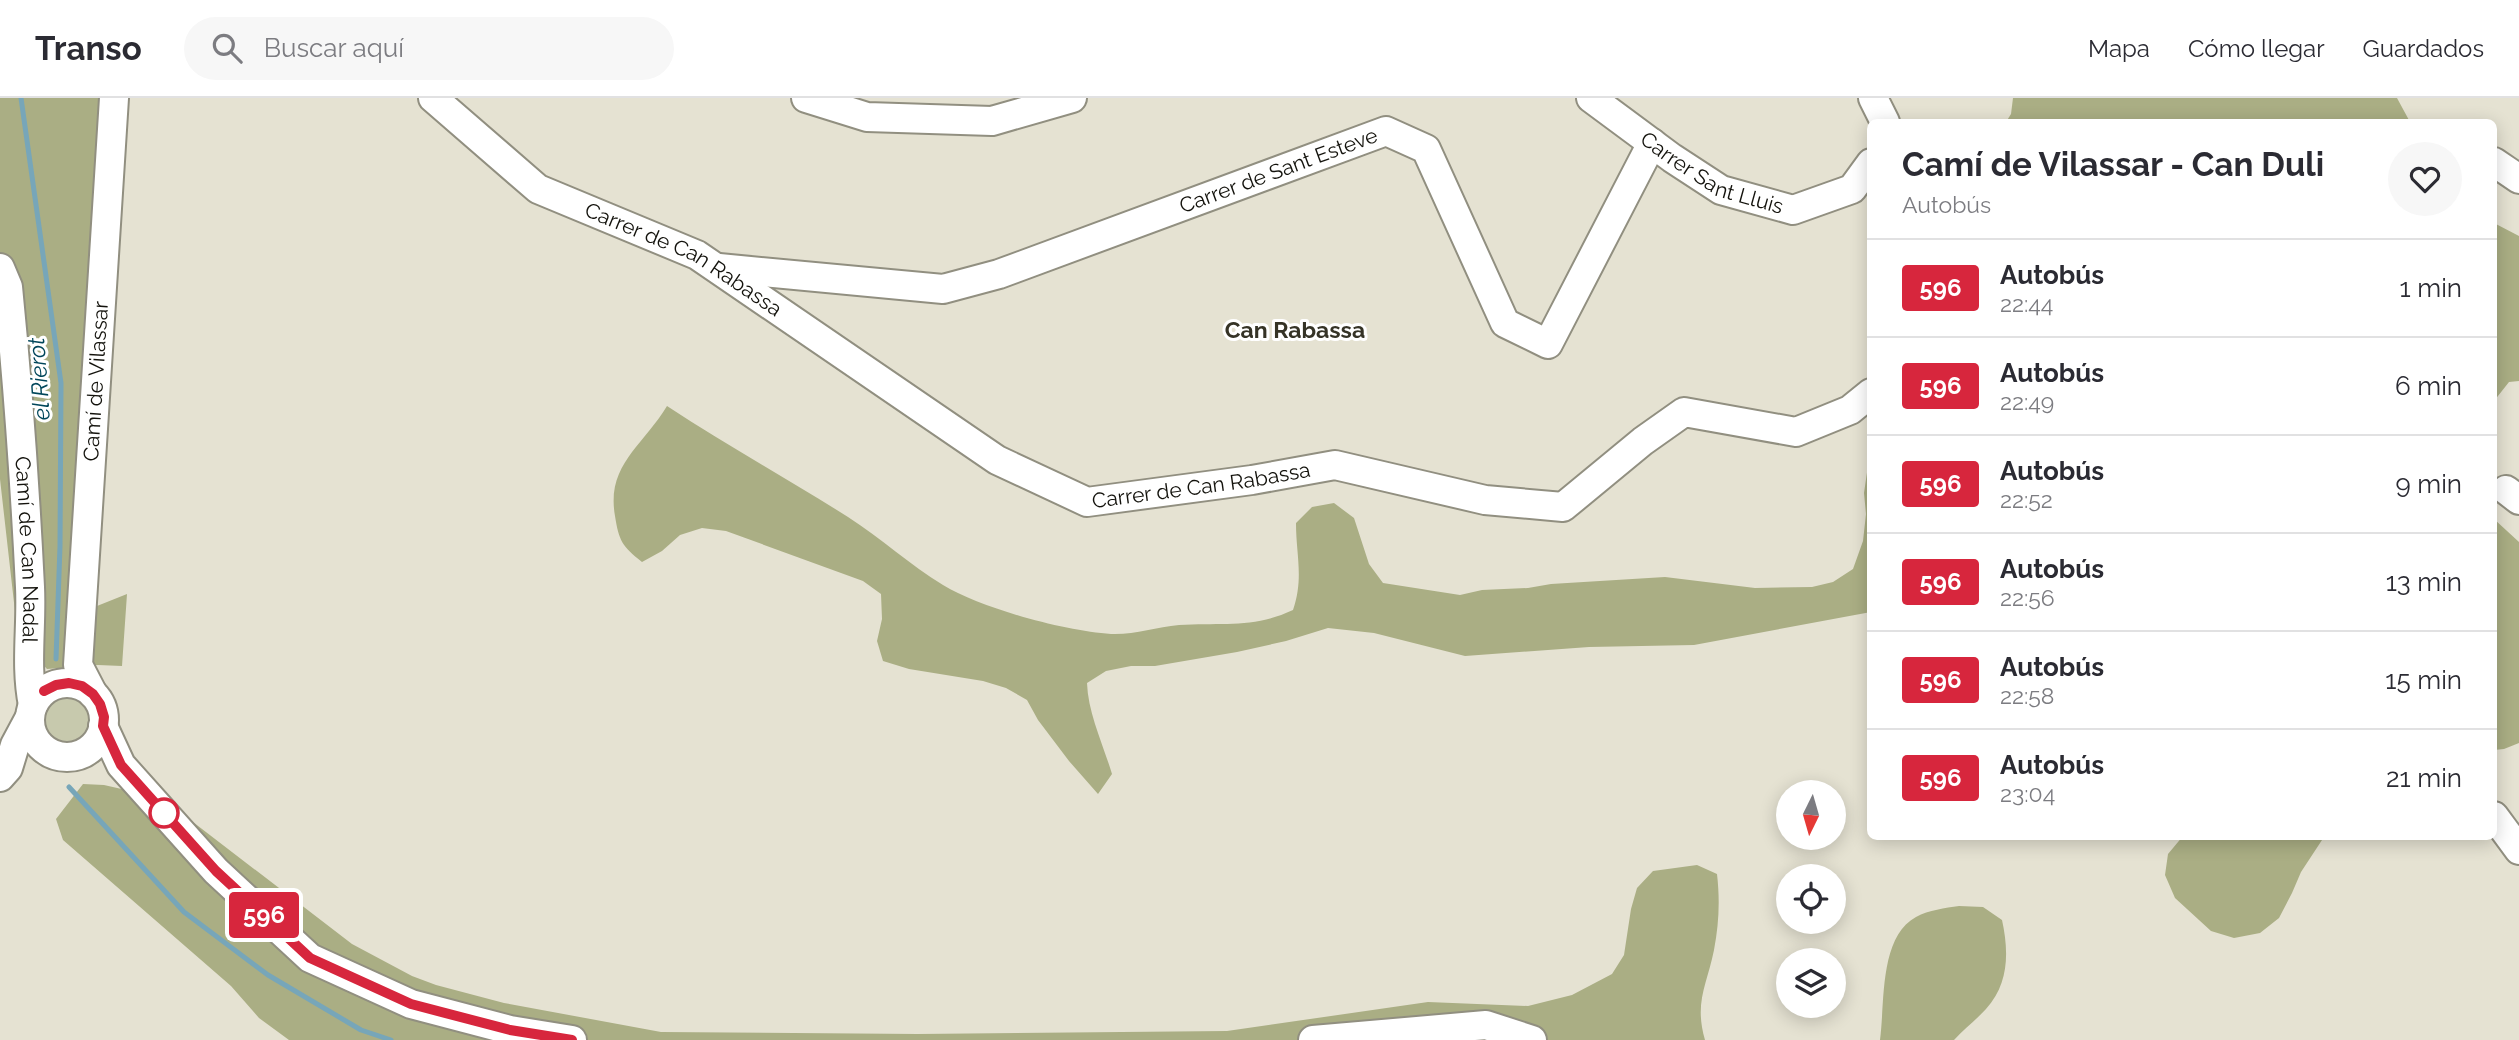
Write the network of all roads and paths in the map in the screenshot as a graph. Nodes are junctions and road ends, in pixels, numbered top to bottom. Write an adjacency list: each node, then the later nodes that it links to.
1 (114, 98): 16 (street, Camí de Vilassar)
2 (433, 98): 13 (street, Carrer de Can Rabassa)
3 (806, 98): 4 (street)
4 (1072, 98)
5 (1591, 98): 8 (street, Carrer Sant Lluis)
6 (1873, 98): 7 (street)
7 (1884, 119)
8 (1652, 143): 10 (street, Carrer Sant Lluis); 13 (street, Carrer de Sant Esteve)
9 (2497, 164): 11 (street)
10 (1867, 168)
11 (2519, 179)
12 (0, 268): 15 (street, Camí de Can Nadal)
13 (716, 268): 14 (street, Carrer de Can Rabassa)
14 (1867, 396)
15 (29, 666): 16 (street, Camí de Can Nadal); 17 (street, Camí de Can Nadal)
16 (66, 678): 17 (street); 18 (street)
17 (32, 711): 19 (street); 21 (street)
18 (103, 726): 19 (street); 20 (street)
19 (68, 755): 20 (street); 21 (street)
20 (121, 765): 24 (street)
21 (4, 773)
22 (2497, 820): 23 (street)
23 (2519, 850)
24 (572, 1040)
25 (1313, 1040): 26 (street)
26 (1532, 1040)

